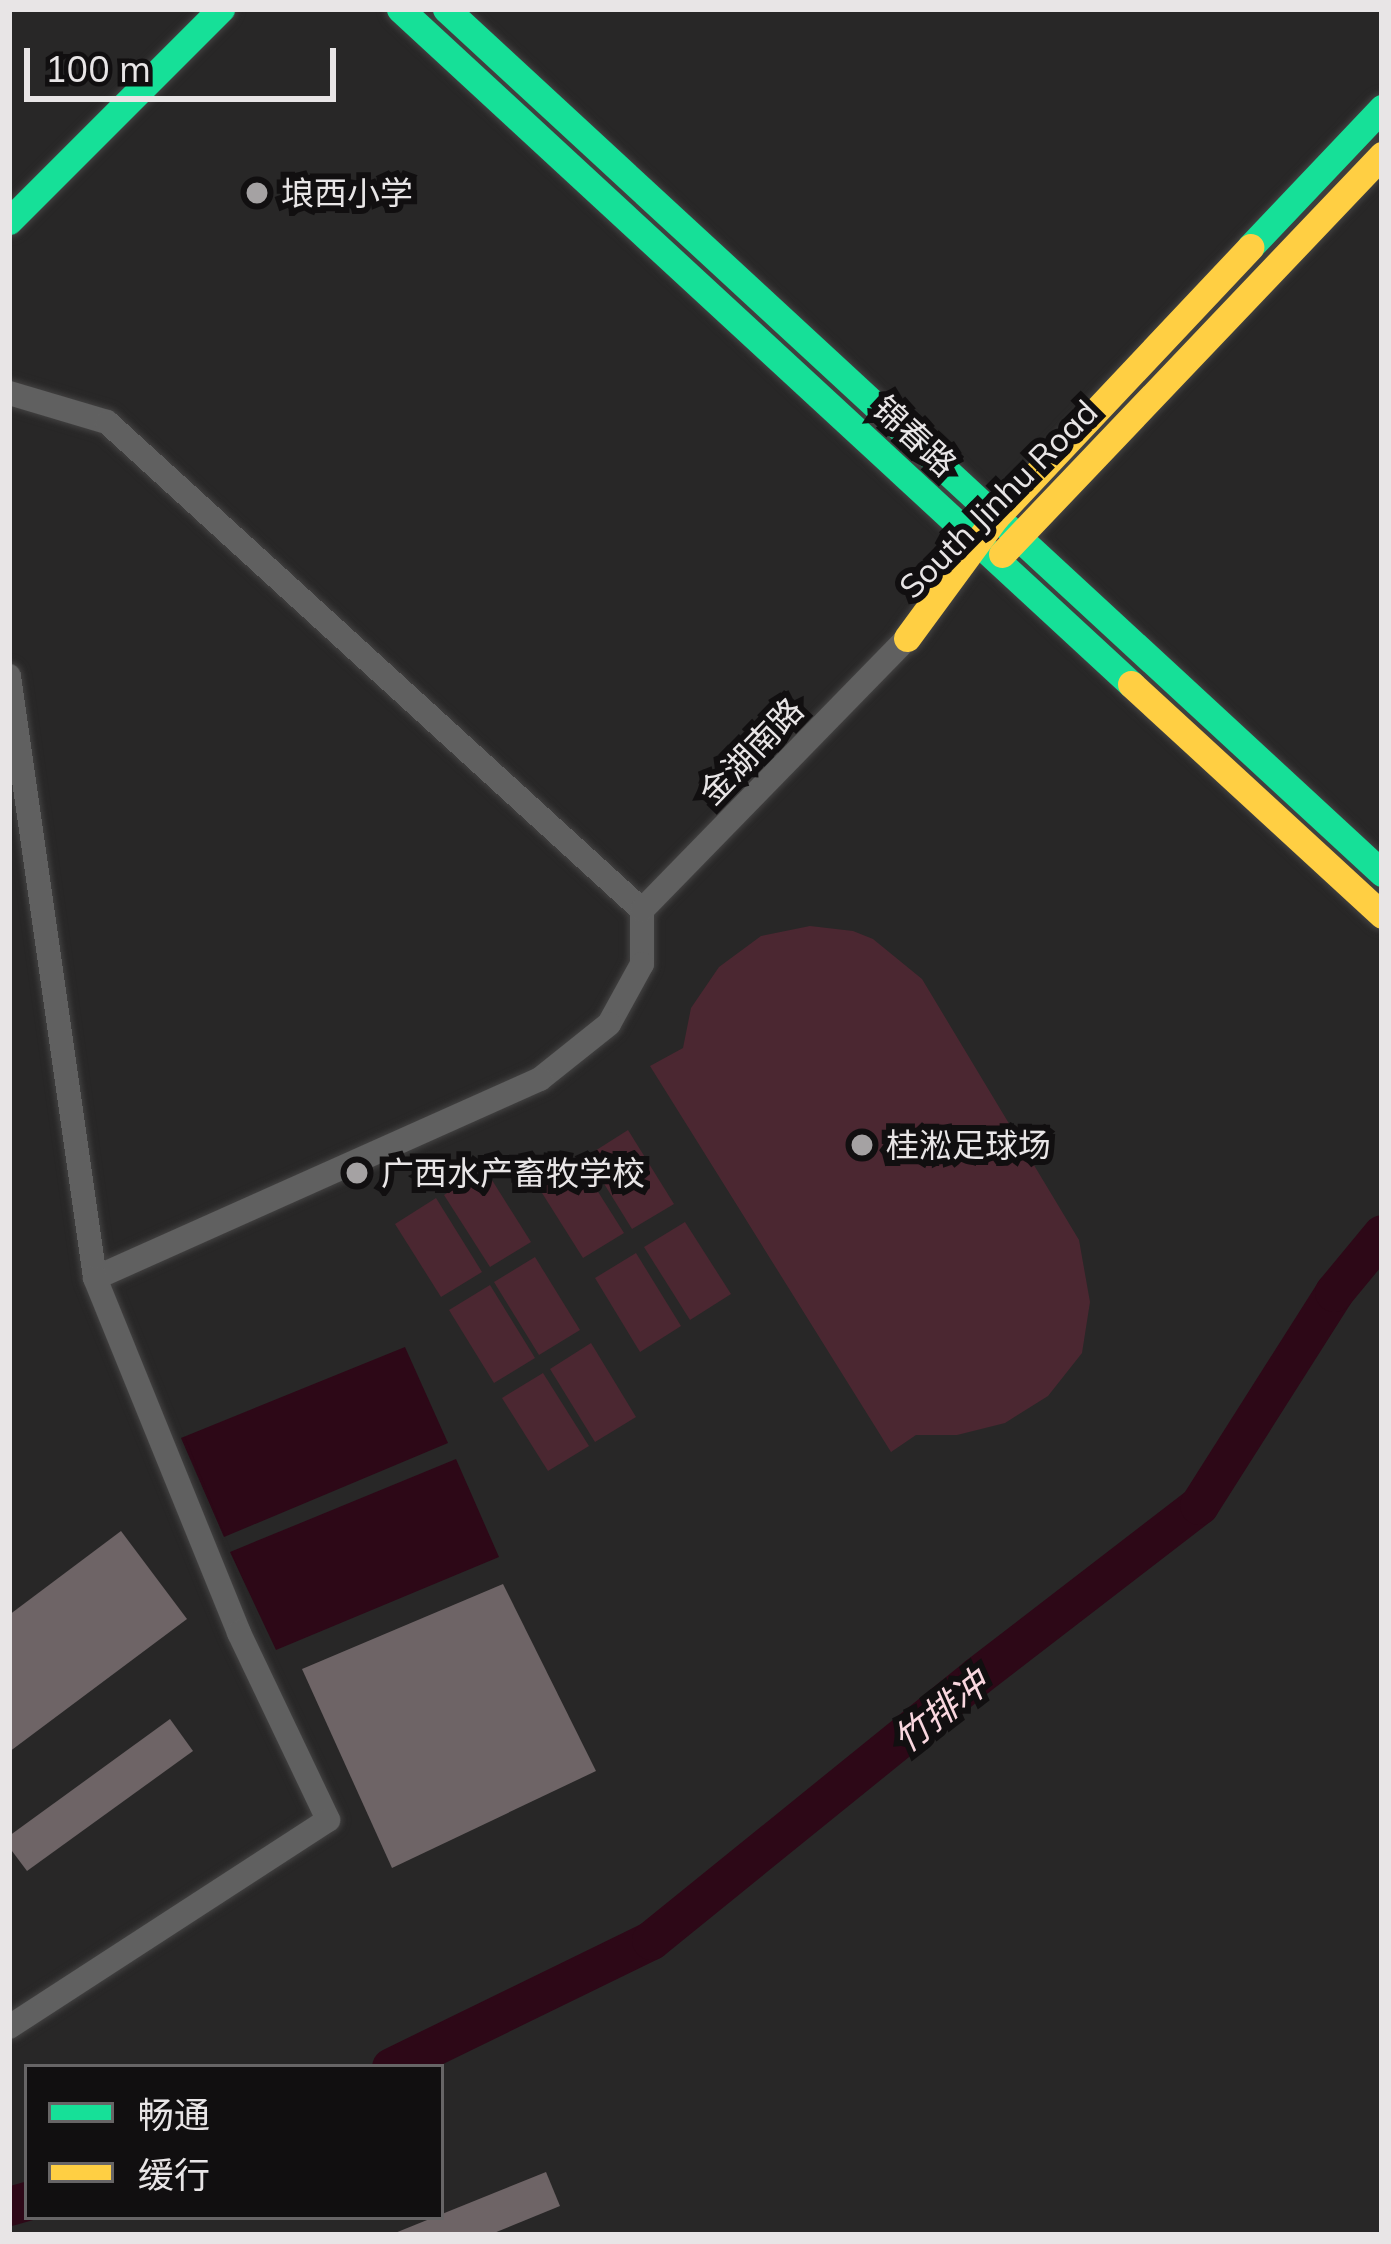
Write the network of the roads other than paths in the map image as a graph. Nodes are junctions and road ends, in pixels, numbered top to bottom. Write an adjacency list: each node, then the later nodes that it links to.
1 (221, 9): 6 (main road)
2 (400, 9): 10 (main road, 锦春路)
3 (446, 9): 8 (main road, 锦春路)
4 (1382, 108): 8 (main road, South Jinhu Road)
5 (1382, 154): 9 (main road, South Jinhu Road)
6 (9, 221)
7 (9, 394): 15 (street)
8 (996, 517): 9 (main road, 锦春路); 10 (main road, South Jinhu Road)
9 (1018, 537): 10 (main road, South Jinhu Road); 13 (main road, 锦春路)
10 (986, 550): 11 (main road, South Jinhu Road); 16 (main road, 锦春路)
11 (907, 638): 15 (street, 金湖南路)
12 (9, 676): 17 (street)
13 (1371, 846): 14 (main road, 锦春路)
14 (1382, 873)
15 (642, 910): 17 (street)
16 (1382, 915)
17 (95, 1278): 18 (street)
18 (9, 2027)

